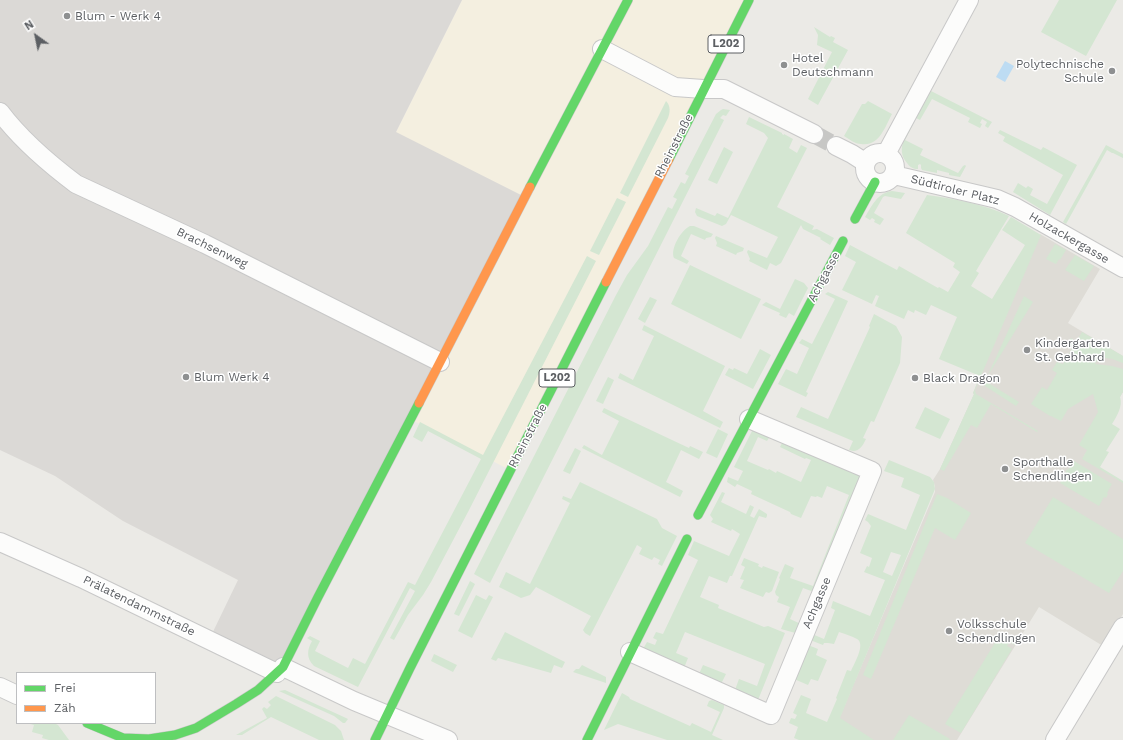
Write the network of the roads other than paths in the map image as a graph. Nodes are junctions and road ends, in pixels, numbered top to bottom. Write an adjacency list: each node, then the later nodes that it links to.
1 (628, 0): 4 (street)
2 (749, 0): 5 (street, Rheinstraße / L202)
3 (969, 0): 9 (street)
4 (602, 49): 5 (street); 17 (street)
5 (703, 89): 7 (street); 27 (street, Rheinstraße / L202)
6 (0, 112): 17 (street, Brachsenweg)
7 (812, 133)
8 (836, 146): 10 (street)
9 (886, 154): 10 (street); 11 (street, Südtiroler Platz)
10 (866, 163): 12 (street)
11 (894, 175): 12 (street, Südtiroler Platz); 13 (street, Südtiroler Platz)
12 (875, 182): 14 (street)
13 (1015, 207): 16 (street, Holzackergasse)
14 (854, 219)
15 (843, 241): 18 (street, Achgasse)
16 (1123, 268)
17 (440, 362): 24 (street)
18 (749, 420): 19 (street, Achgasse); 23 (street, Achgasse)
19 (698, 516)
20 (687, 539): 23 (street)
21 (0, 542): 24 (street, Prälatendammstraße)
22 (1123, 626): 32 (street)
23 (630, 652): 31 (street)
24 (280, 670): 27 (street, Prälatendammstraße); 28 (street)
25 (0, 688): 26 (street)
26 (16, 695)
27 (386, 715): 29 (street, Rheinstraße / L202); 30 (street)
28 (89, 724)
29 (375, 740)
30 (448, 740)
31 (587, 740)
32 (1055, 740)

